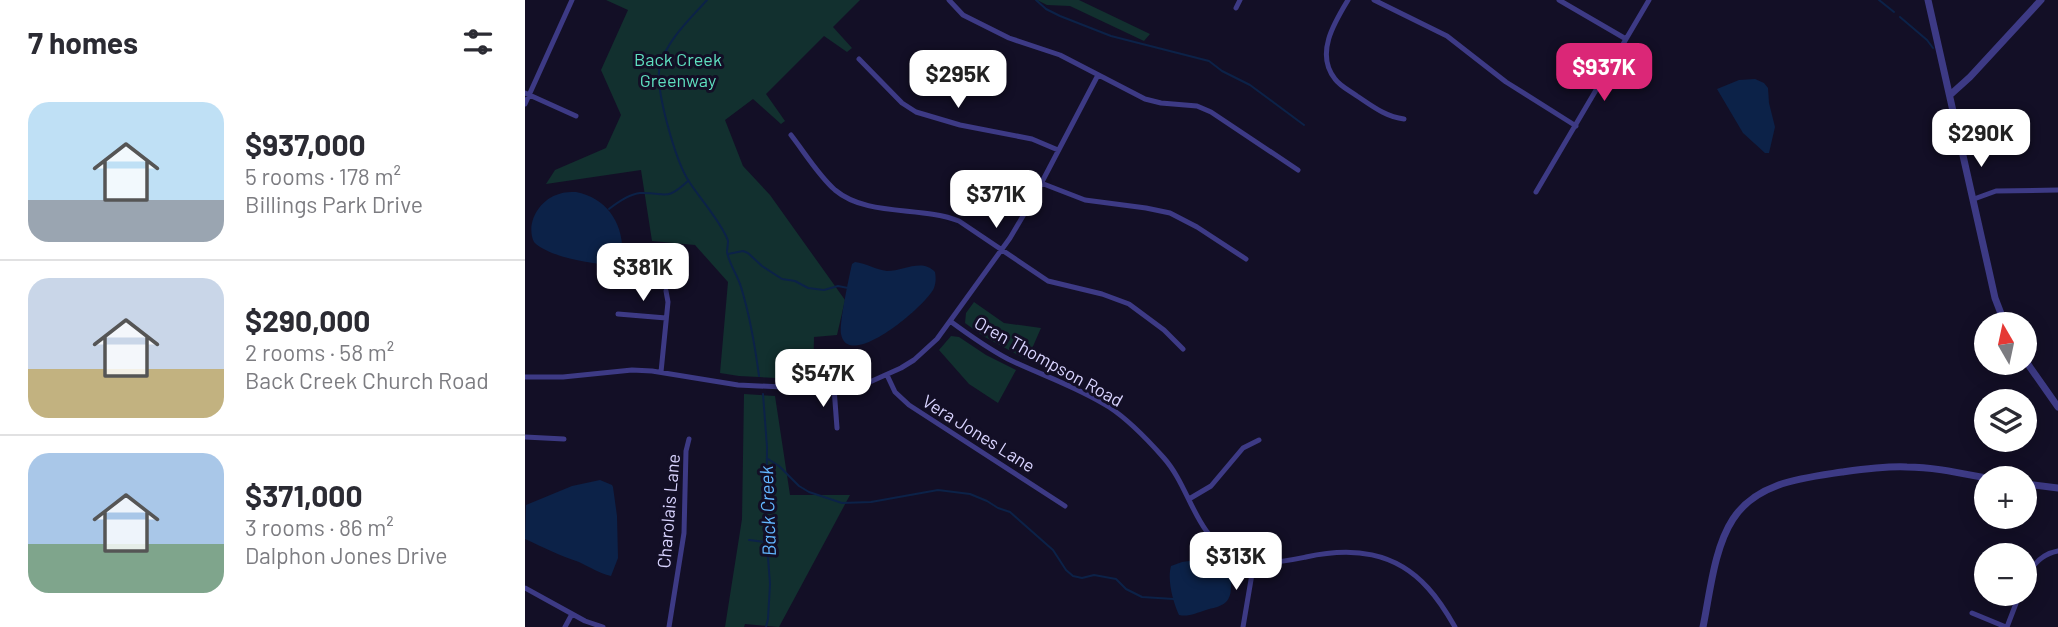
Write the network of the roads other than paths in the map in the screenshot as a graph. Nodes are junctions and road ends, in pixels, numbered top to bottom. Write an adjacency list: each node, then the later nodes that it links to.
1 (572, 0): 14 (street)
2 (950, 0): 13 (street)
3 (1240, 0): 10 (street)
4 (1348, 0): 18 (street)
5 (1374, 0): 19 (street)
6 (1559, 0): 11 (street)
7 (1649, 0): 11 (street)
8 (1928, 0): 15 (street)
9 (2041, 0): 15 (street)
10 (1235, 8)
11 (1626, 39): 19 (street)
12 (859, 59): 21 (street)
13 (1098, 75): 21 (street); 22 (street)
14 (527, 94): 16 (street); 17 (street)
15 (1950, 95): 26 (street)
16 (525, 104)
17 (576, 116)
18 (1404, 119)
19 (1576, 126): 25 (street)
20 (791, 135): 27 (street)
21 (1058, 150): 23 (street)
22 (1299, 170)
23 (1041, 183): 27 (street); 28 (street)
24 (2058, 190): 26 (street)
25 (1536, 192)
26 (1974, 199): 30 (street)
27 (1002, 250): 33 (street); 34 (street)
28 (1245, 259)
29 (666, 291): 32 (street)
30 (2001, 312)
31 (618, 314): 32 (street)
32 (666, 318): 35 (street)
33 (950, 321): 36 (street); 49 (street, Oren Thompson Road)
34 (1183, 349)
35 (661, 372): 38 (street); 39 (street)
36 (887, 375): 39 (street); 50 (street, Vera Jones Lane)
37 (2036, 375): 40 (street)
38 (525, 377)
39 (834, 388): 41 (street)
40 (2058, 407)
41 (838, 428)
42 (525, 437): 43 (street)
43 (564, 439)
44 (689, 439): 60 (street, Charolais Lane)
45 (1259, 440): 49 (street)
46 (1974, 476): 63 (street)
47 (2037, 485): 48 (street)
48 (2058, 488)
49 (1189, 499): 53 (street, Oren Thompson Road)
50 (1065, 506)
51 (2058, 551): 52 (street)
52 (2037, 561)
53 (1254, 562): 61 (street); 62 (street, Oren Thompson Road)
54 (525, 588): 57 (street)
55 (2015, 606): 64 (street)
56 (1972, 613): 64 (street)
57 (572, 614): 58 (street); 59 (street)
58 (565, 627)
59 (603, 627)
60 (669, 627)
61 (1243, 627)
62 (1455, 627)
63 (1703, 627)
64 (2006, 627)

